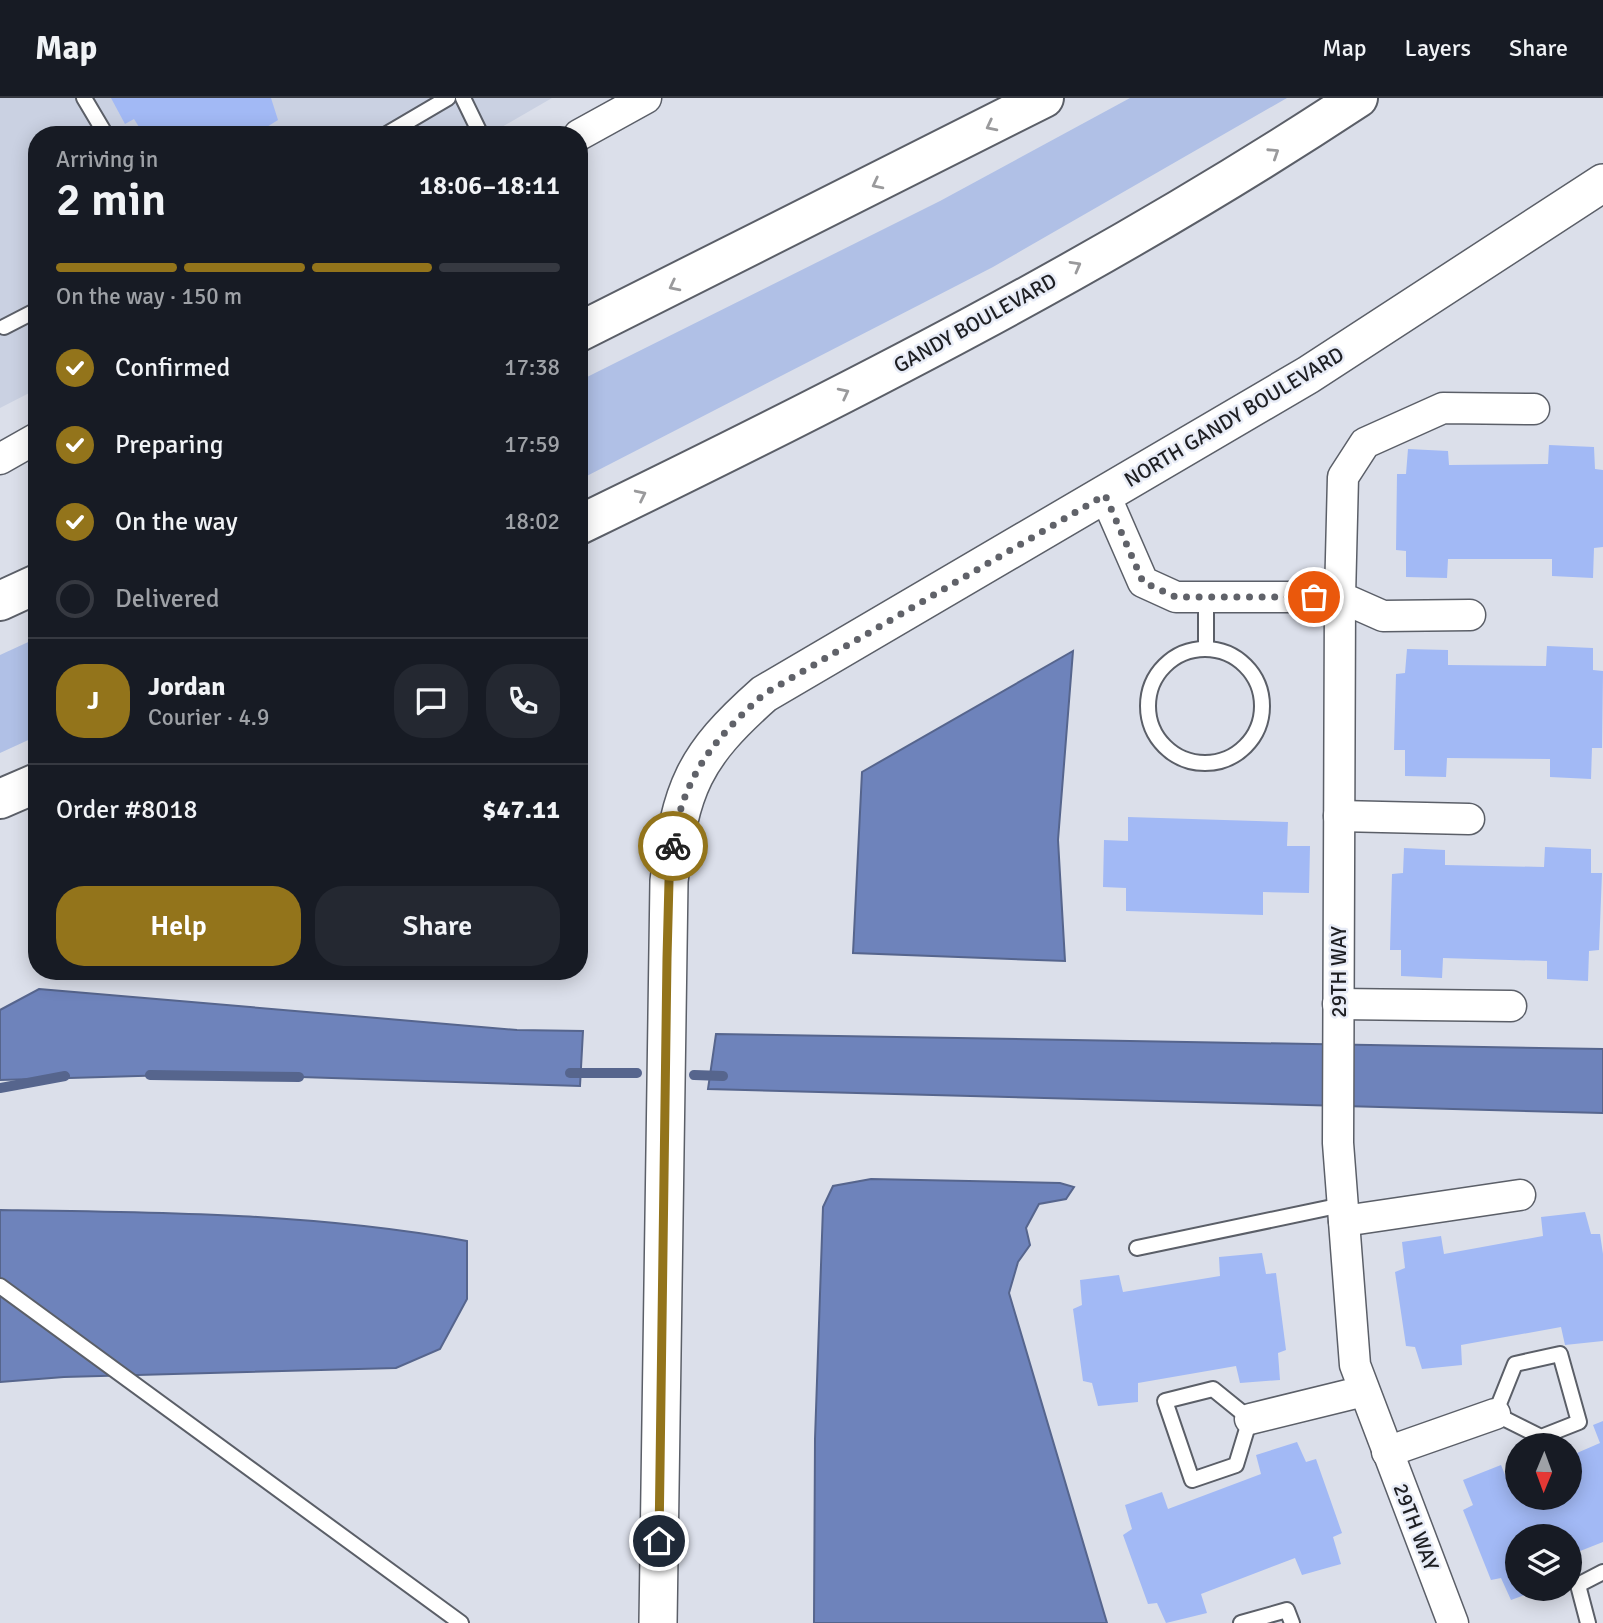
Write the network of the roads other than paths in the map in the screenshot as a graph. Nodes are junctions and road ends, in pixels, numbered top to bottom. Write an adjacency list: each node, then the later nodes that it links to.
1 (84, 98): 7 (lane)
2 (448, 98): 8 (lane)
3 (463, 98): 9 (lane)
4 (646, 98): 10 (street)
5 (1044, 98): 14 (highway, one-way to 14)
6 (1358, 98): 19 (highway, GANDY BOULEVARD, one-way to 6)
7 (101, 126)
8 (400, 126)
9 (477, 126)
10 (588, 130)
11 (1603, 183): 18 (street, NORTH GANDY BOULEVARD)
12 (28, 315): 13 (lane)
13 (4, 327)
14 (588, 327)
15 (1534, 409): 22 (street, 29TH WAY)
16 (28, 443): 17 (street)
17 (0, 459)
18 (1105, 495): 21 (street); 42 (street, NORTH GANDY BOULEVARD)
19 (588, 521)
20 (28, 588): 23 (highway)
21 (1206, 597): 22 (street); 25 (lane)
22 (1340, 597): 24 (street); 28 (street, 29TH WAY)
23 (0, 601)
24 (1470, 615)
25 (1206, 649): 25 (lane)
26 (28, 787): 27 (highway)
27 (0, 799)
28 (1339, 816): 29 (street); 30 (street, 29TH WAY)
29 (1469, 819)
30 (1338, 1004): 31 (street); 33 (street, 29TH WAY)
31 (1511, 1006)
32 (1520, 1195): 33 (street)
33 (1343, 1213): 34 (lane); 36 (street, 29TH WAY)
34 (1137, 1248)
35 (0, 1286): 41 (lane)
36 (1364, 1391): 38 (street); 39 (street, 29TH WAY)
37 (1495, 1414): 37 (lane); 39 (street)
38 (1250, 1419): 38 (lane)
39 (1387, 1452): 45 (street, 29TH WAY)
40 (1603, 1572): 46 (lane)
41 (461, 1623)
42 (658, 1623)
43 (1241, 1623): 44 (lane)
44 (1292, 1623)
45 (1453, 1623)
46 (1588, 1623)

